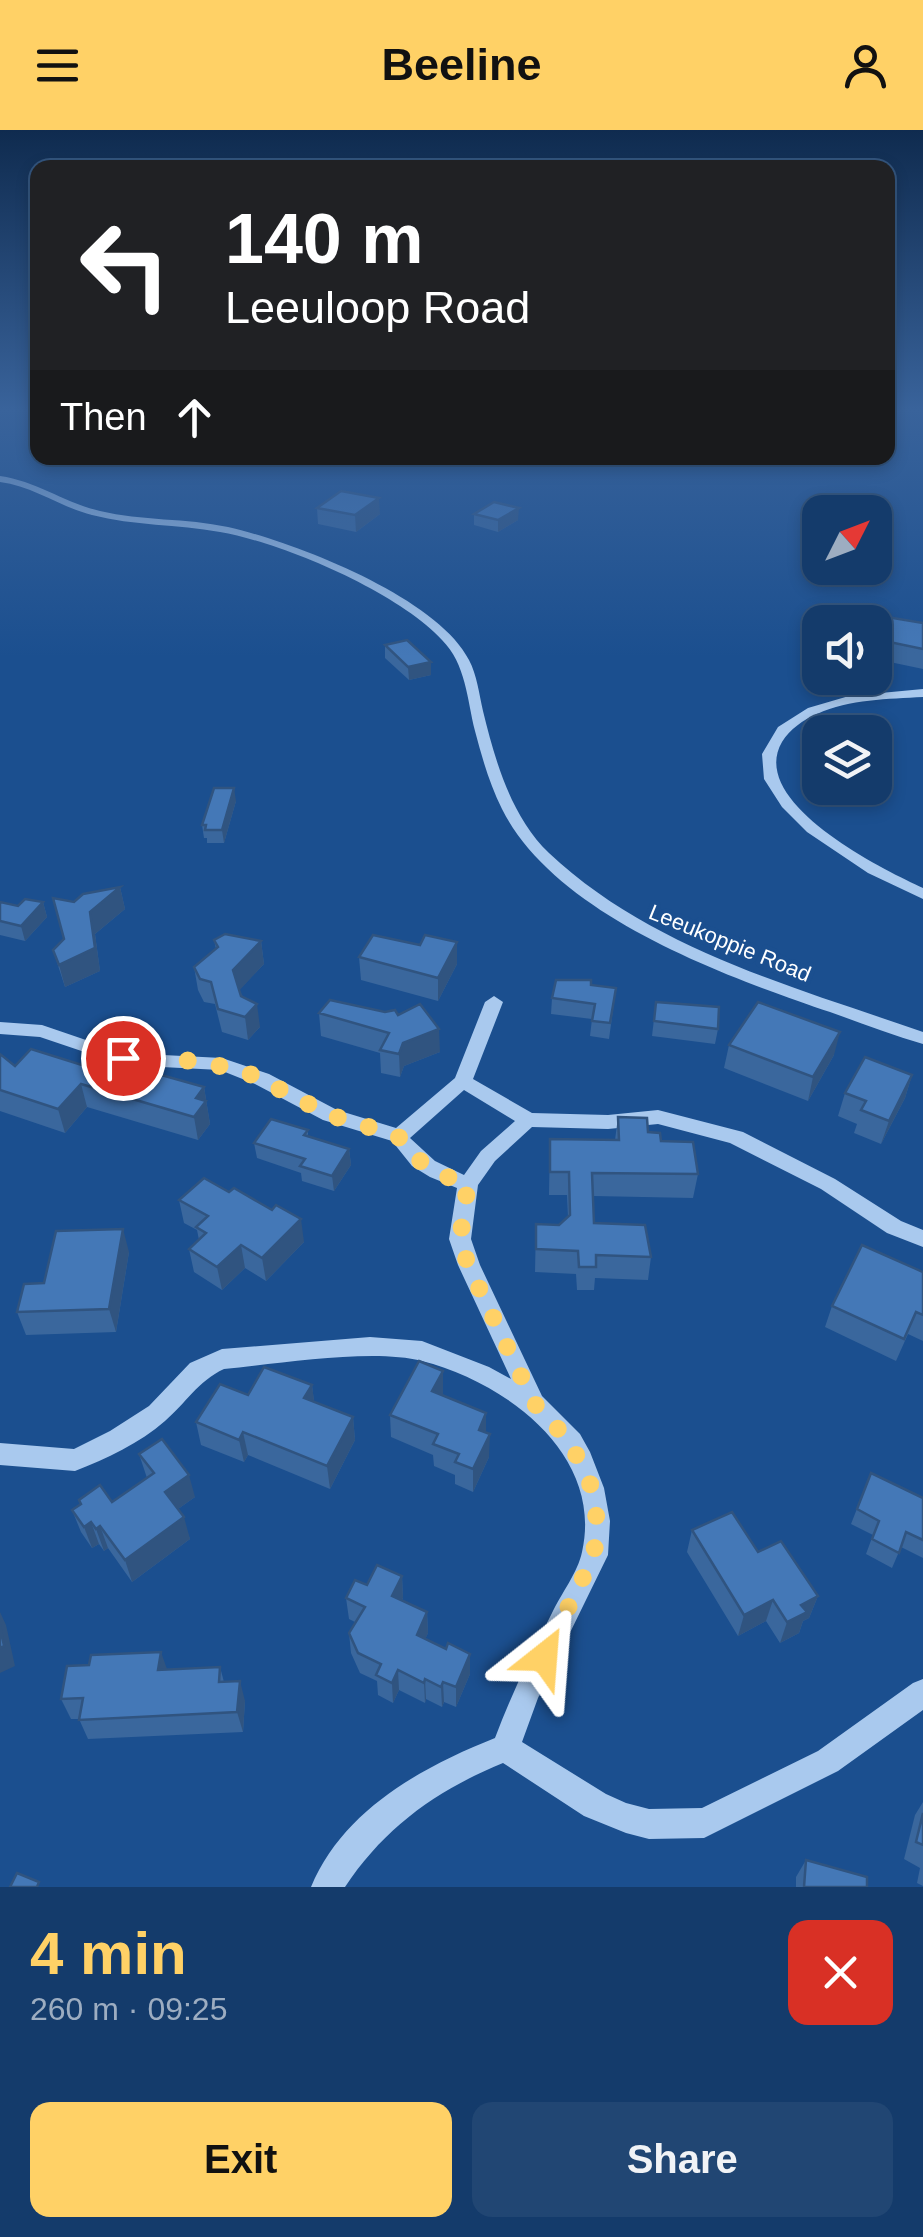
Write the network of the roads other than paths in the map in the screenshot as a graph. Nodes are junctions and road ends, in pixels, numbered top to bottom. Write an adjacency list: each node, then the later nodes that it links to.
1 (46, 493): 6 (street, Leeukoppie Road)
2 (923, 693): 3 (street)
3 (923, 894)
4 (494, 1002): 7 (street)
5 (0, 1028): 9 (street)
6 (923, 1038)
7 (463, 1081): 8 (street); 9 (street)
8 (528, 1120): 10 (street); 11 (street)
9 (398, 1136): 10 (street)
10 (468, 1184): 12 (street)
11 (923, 1238)
12 (534, 1403): 13 (street); 15 (street)
13 (0, 1454)
14 (923, 1692): 15 (street)
15 (505, 1748): 16 (street)
16 (327, 1887)

